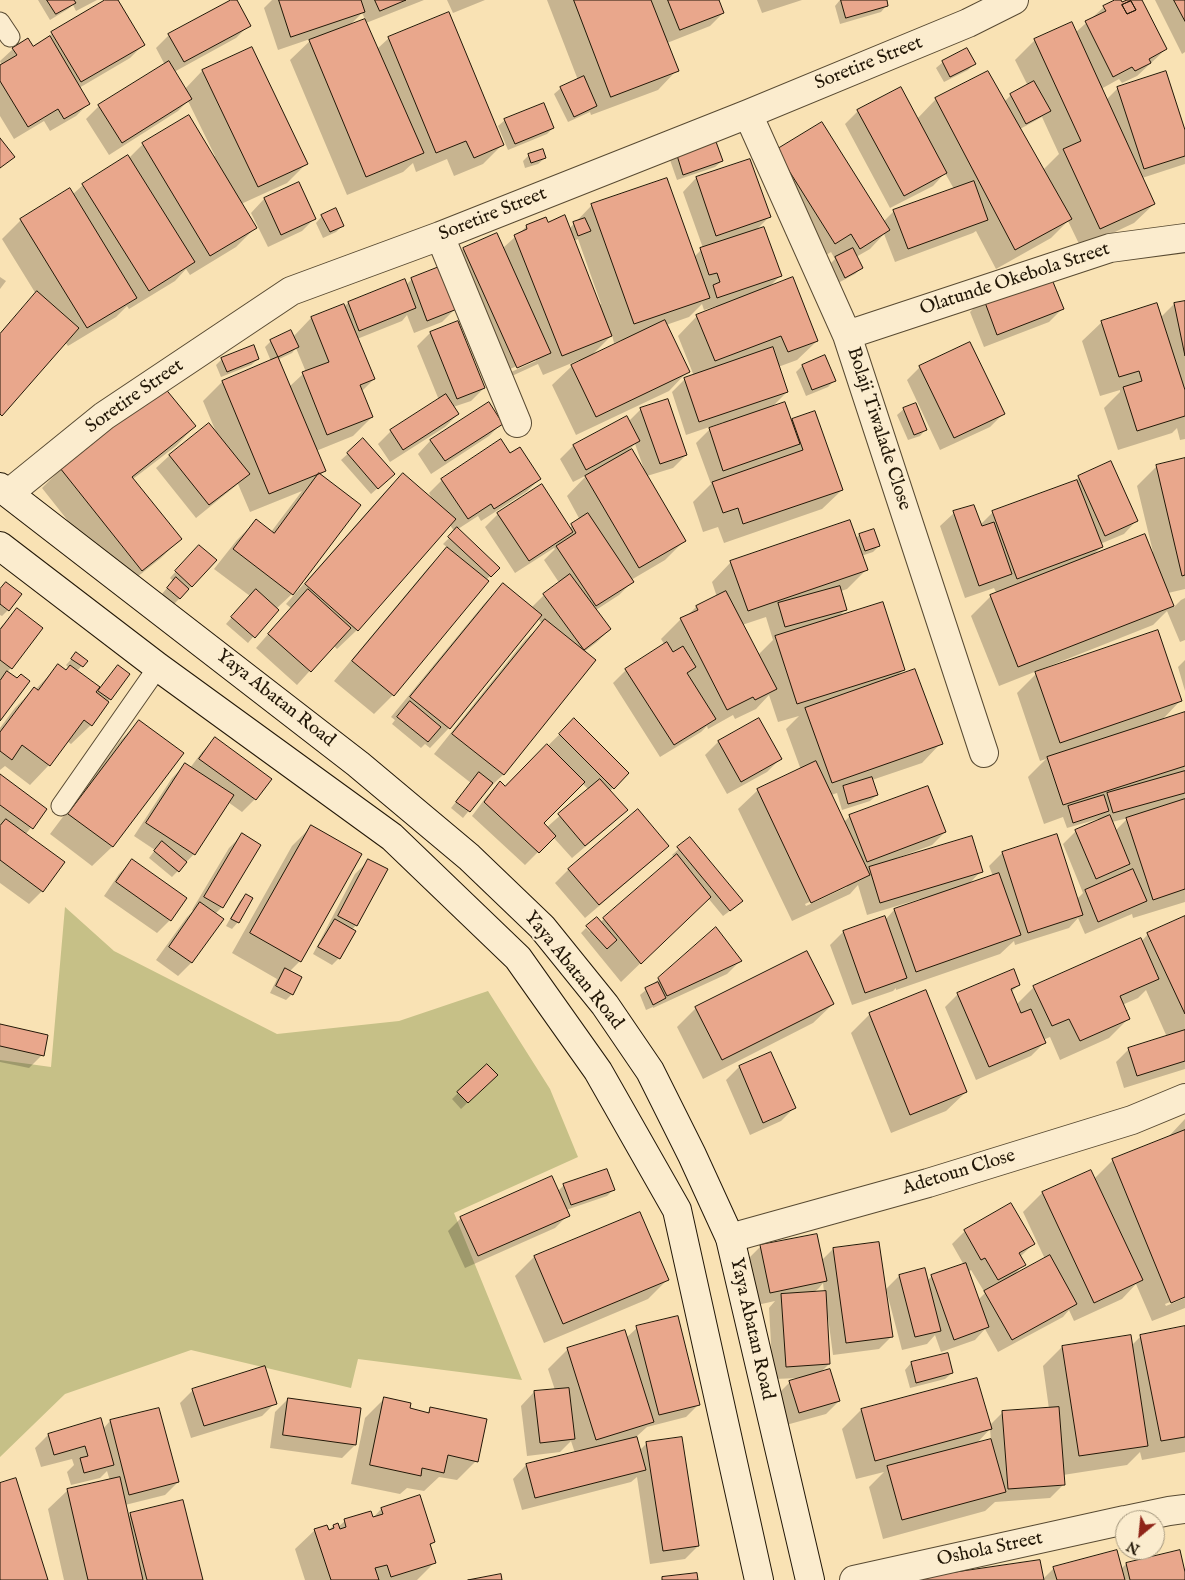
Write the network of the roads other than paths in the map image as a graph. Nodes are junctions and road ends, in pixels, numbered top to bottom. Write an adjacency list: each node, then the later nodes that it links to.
1 (1014, 0): 4 (street, Soretire Street)
2 (0, 22): 3 (lane)
3 (10, 38)
4 (748, 114): 5 (street, Soretire Street); 7 (street, Bolaji Tiwalade Close)
5 (440, 236): 8 (street); 9 (street, Soretire Street)
6 (1185, 238): 7 (street, Olatunde Okebola Street)
7 (847, 335): 12 (street, Bolaji Tiwalade Close)
8 (516, 423)
9 (5, 490): 15 (street, Yaya Abatan Road)
10 (0, 546): 11 (street, Yaya Abatan Road)
11 (158, 666): 13 (lane); 19 (street, Yaya Abatan Road)
12 (984, 753)
13 (61, 806)
14 (1185, 1098): 15 (street, Adetoun Close)
15 (730, 1238): 20 (street, Yaya Abatan Road)
16 (1185, 1509): 17 (street, Oshola Street)
17 (1165, 1511)
18 (1115, 1522): 21 (street, Oshola Street)
19 (759, 1580)
20 (810, 1580)
21 (854, 1580)

